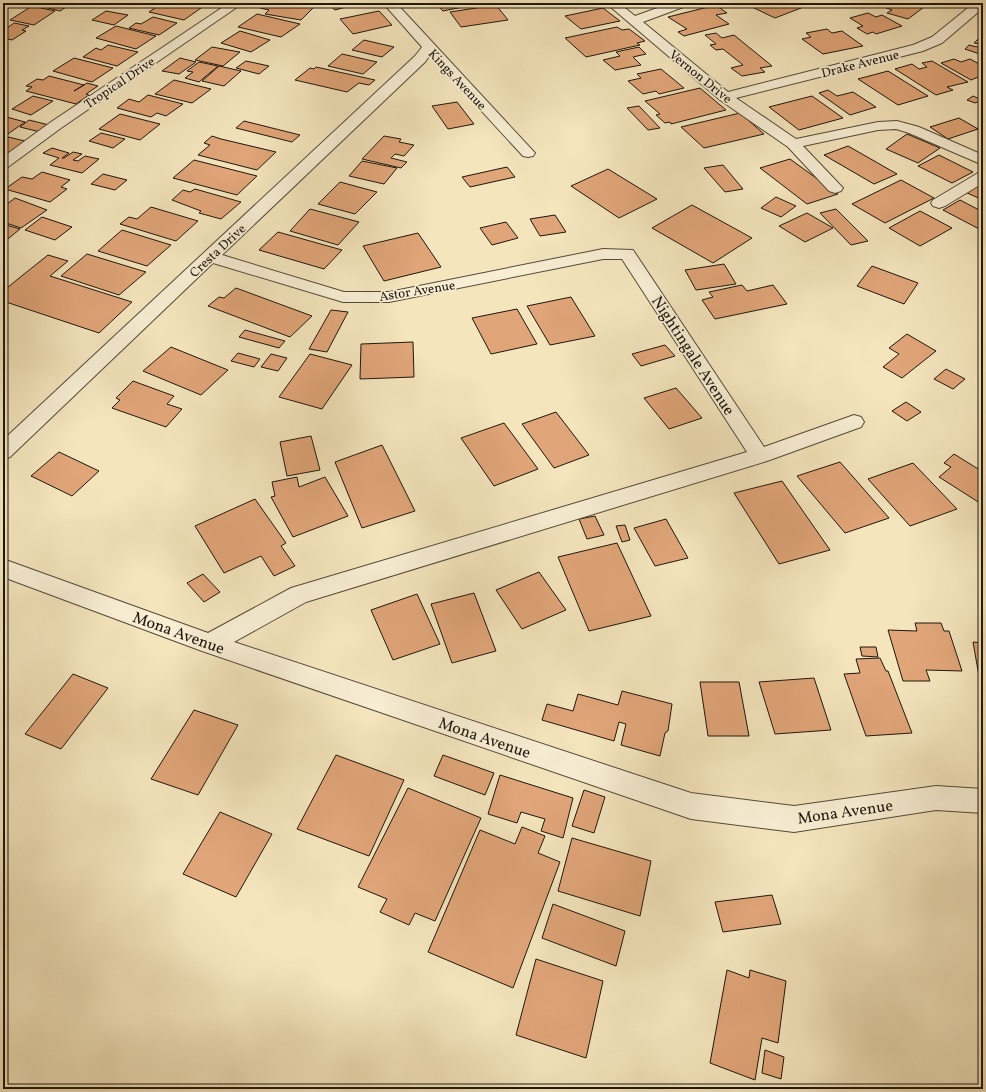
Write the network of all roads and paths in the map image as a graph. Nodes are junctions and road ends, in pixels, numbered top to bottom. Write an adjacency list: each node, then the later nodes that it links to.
1 (237, 3): 12 (street, Tropical Drive)
2 (389, 3): 7 (street, Kings Avenue)
3 (612, 3): 6 (street, Vernon Drive)
4 (682, 3): 6 (street)
5 (982, 3): 8 (street, Drake Avenue)
6 (634, 21): 8 (street, Vernon Drive)
7 (429, 48): 10 (street, Kings Avenue); 17 (street, Cresta Drive)
8 (725, 97): 9 (street, Vernon Drive)
9 (793, 144): 11 (street); 14 (street, Vernon Drive)
10 (528, 153)
11 (983, 160)
12 (3, 164)
13 (983, 176): 15 (street)
14 (835, 188)
15 (939, 203)
16 (627, 254): 17 (street, Astor Avenue); 20 (street, Nightingale Avenue)
17 (210, 256): 19 (street, Cresta Drive)
18 (854, 422): 20 (street)
19 (3, 452)
20 (760, 456): 22 (street)
21 (3, 568): 22 (street, Mona Avenue)
22 (210, 644): 23 (street, Mona Avenue)
23 (983, 801)

